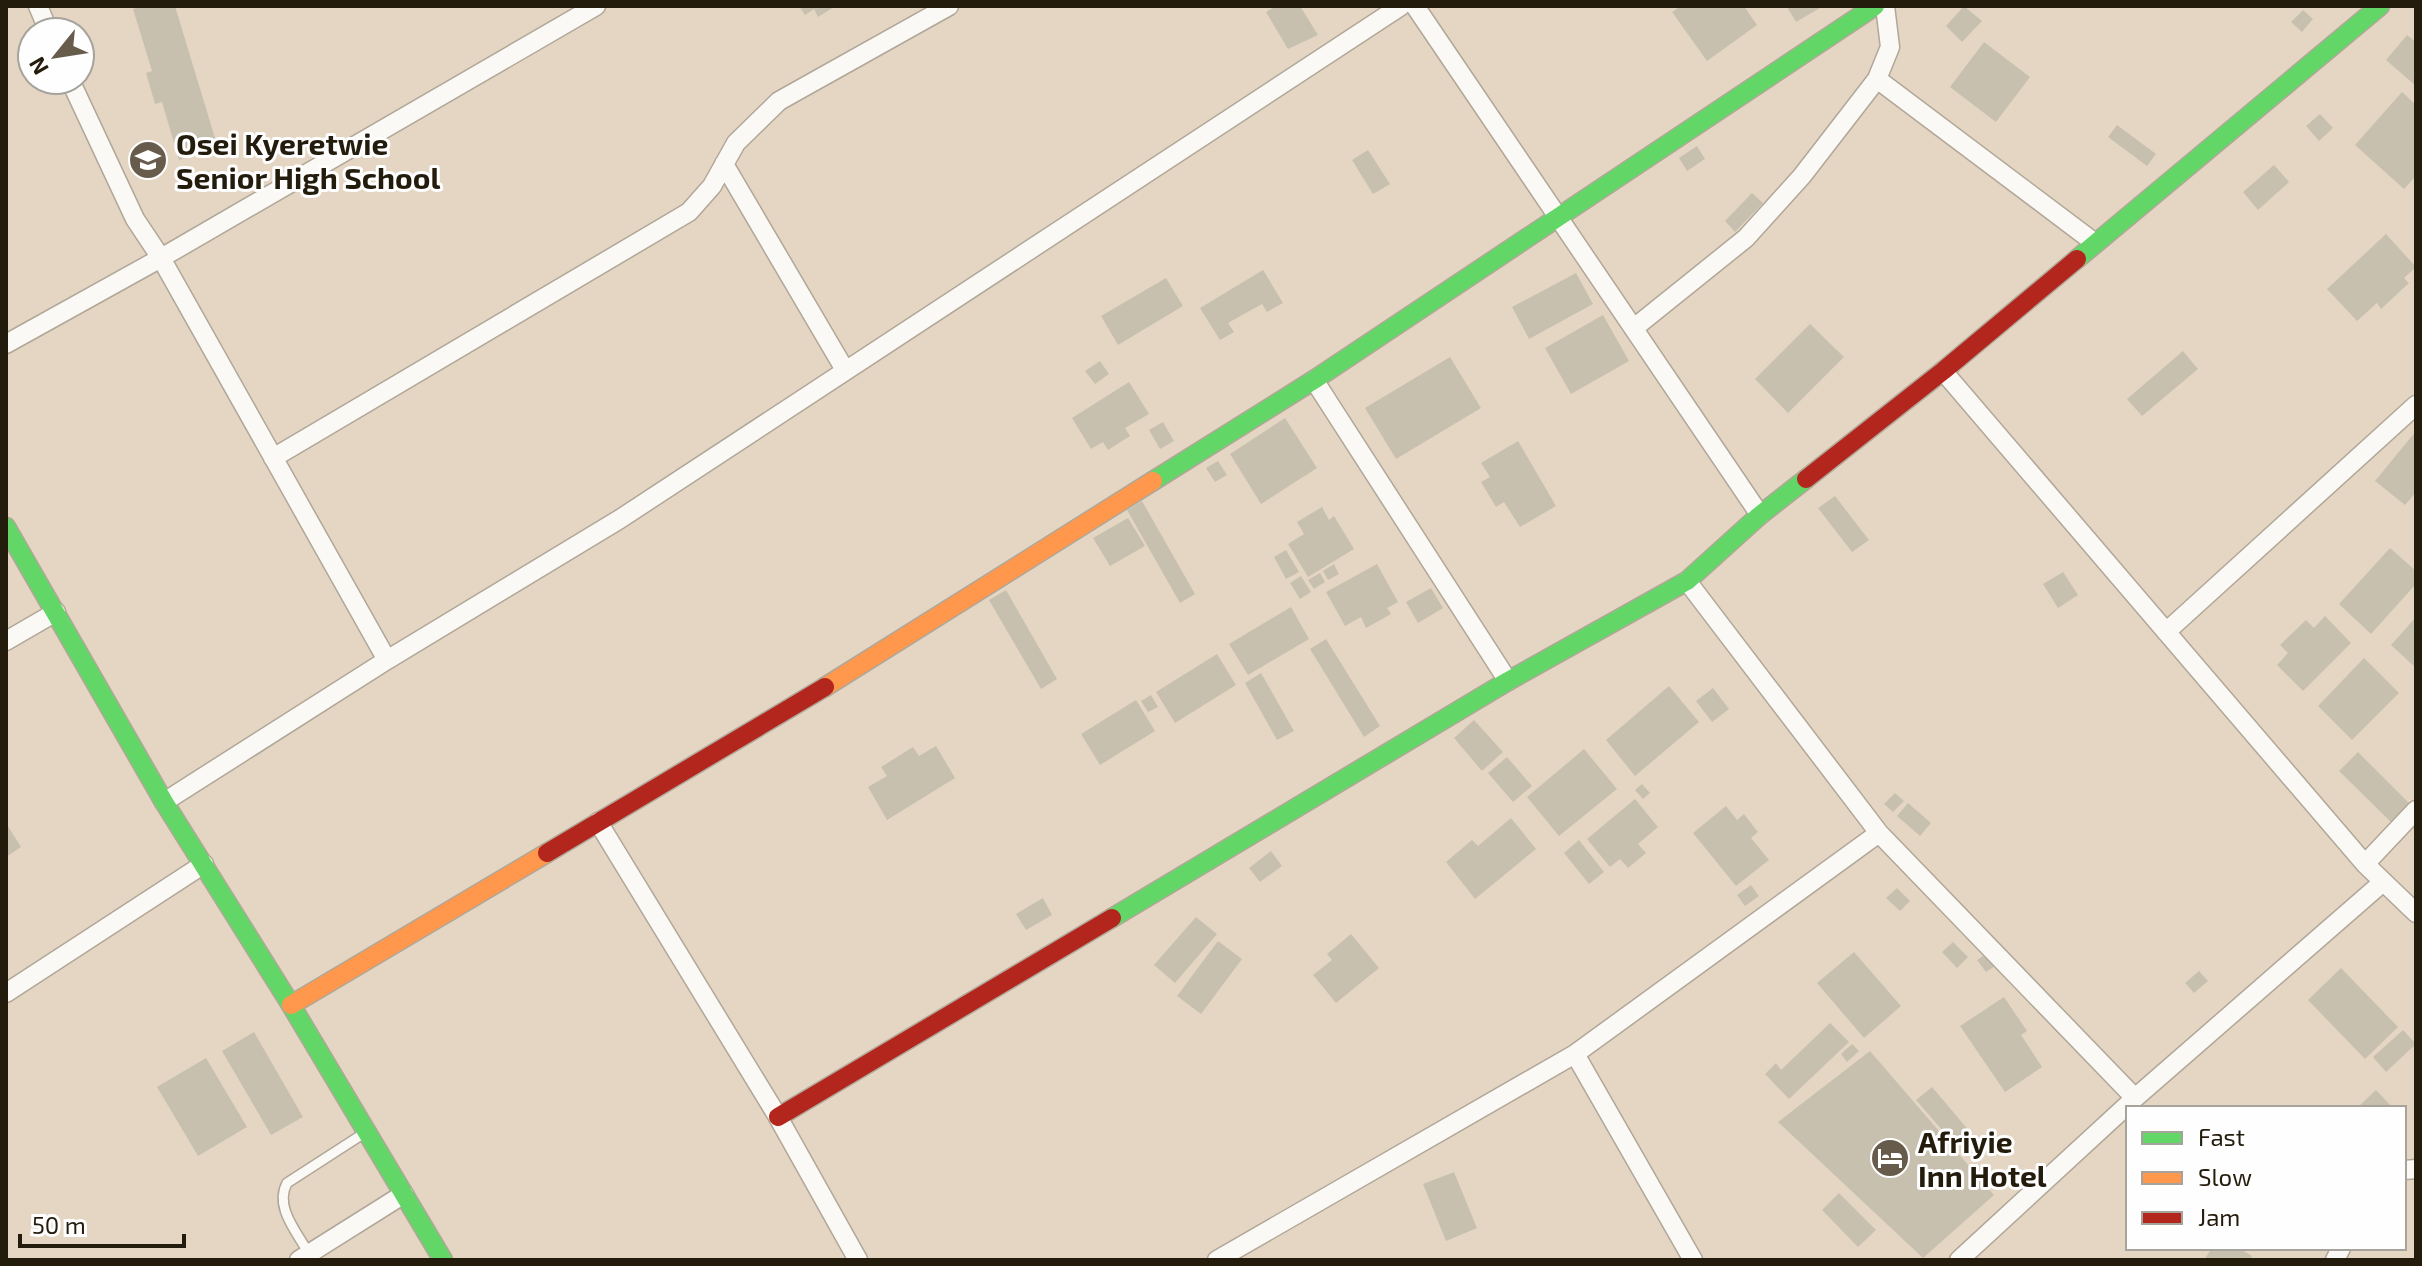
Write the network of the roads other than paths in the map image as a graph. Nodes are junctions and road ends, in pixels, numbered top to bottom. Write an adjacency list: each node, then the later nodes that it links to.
1 (596, 6): 13 (street)
2 (949, 6): 10 (street)
3 (1401, 6): 16 (street)
4 (1415, 6): 11 (street)
5 (1875, 6): 11 (street)
6 (1885, 6): 8 (street)
7 (2380, 6): 12 (street)
8 (1877, 79): 12 (street); 14 (street)
9 (77, 96): 13 (street)
10 (724, 164): 16 (street); 20 (street)
11 (1558, 217): 14 (street); 18 (street)
12 (2095, 243): 17 (street)
13 (161, 258): 15 (street); 20 (street)
14 (1634, 328): 21 (street)
15 (6, 344)
16 (845, 370): 27 (street)
17 (1943, 371): 21 (street); 25 (street)
18 (1314, 380): 28 (street); 31 (street)
19 (2416, 405): 25 (street)
20 (273, 458): 27 (street)
21 (1760, 515): 23 (street)
22 (6, 527): 24 (street)
23 (1687, 581): 28 (street); 32 (street)
24 (56, 612): 26 (street); 29 (street)
25 (2166, 632): 34 (street)
26 (6, 641)
27 (387, 660): 29 (street)
28 (1508, 681): 43 (street)
29 (164, 802): 33 (street)
30 (2416, 810): 34 (street)
31 (598, 822): 38 (street); 43 (street)
32 (1879, 833): 39 (street); 40 (street)
33 (204, 864): 37 (street); 38 (street)
34 (2365, 864): 35 (street)
35 (2383, 882): 36 (street); 40 (street)
36 (2416, 913)
37 (6, 993)
38 (291, 1005): 44 (street)
39 (1575, 1054): 49 (street); 50 (street)
40 (2135, 1098): 42 (street)
41 (2126, 1106): 51 (street)
42 (2126, 1106)
43 (778, 1117): 48 (street)
44 (367, 1131): 45 (street); 46 (lane)
45 (404, 1194): 46 (street); 47 (street)
46 (304, 1257)
47 (443, 1260)
48 (858, 1260)
49 (1217, 1260)
50 (1693, 1260)
51 (1959, 1260)

